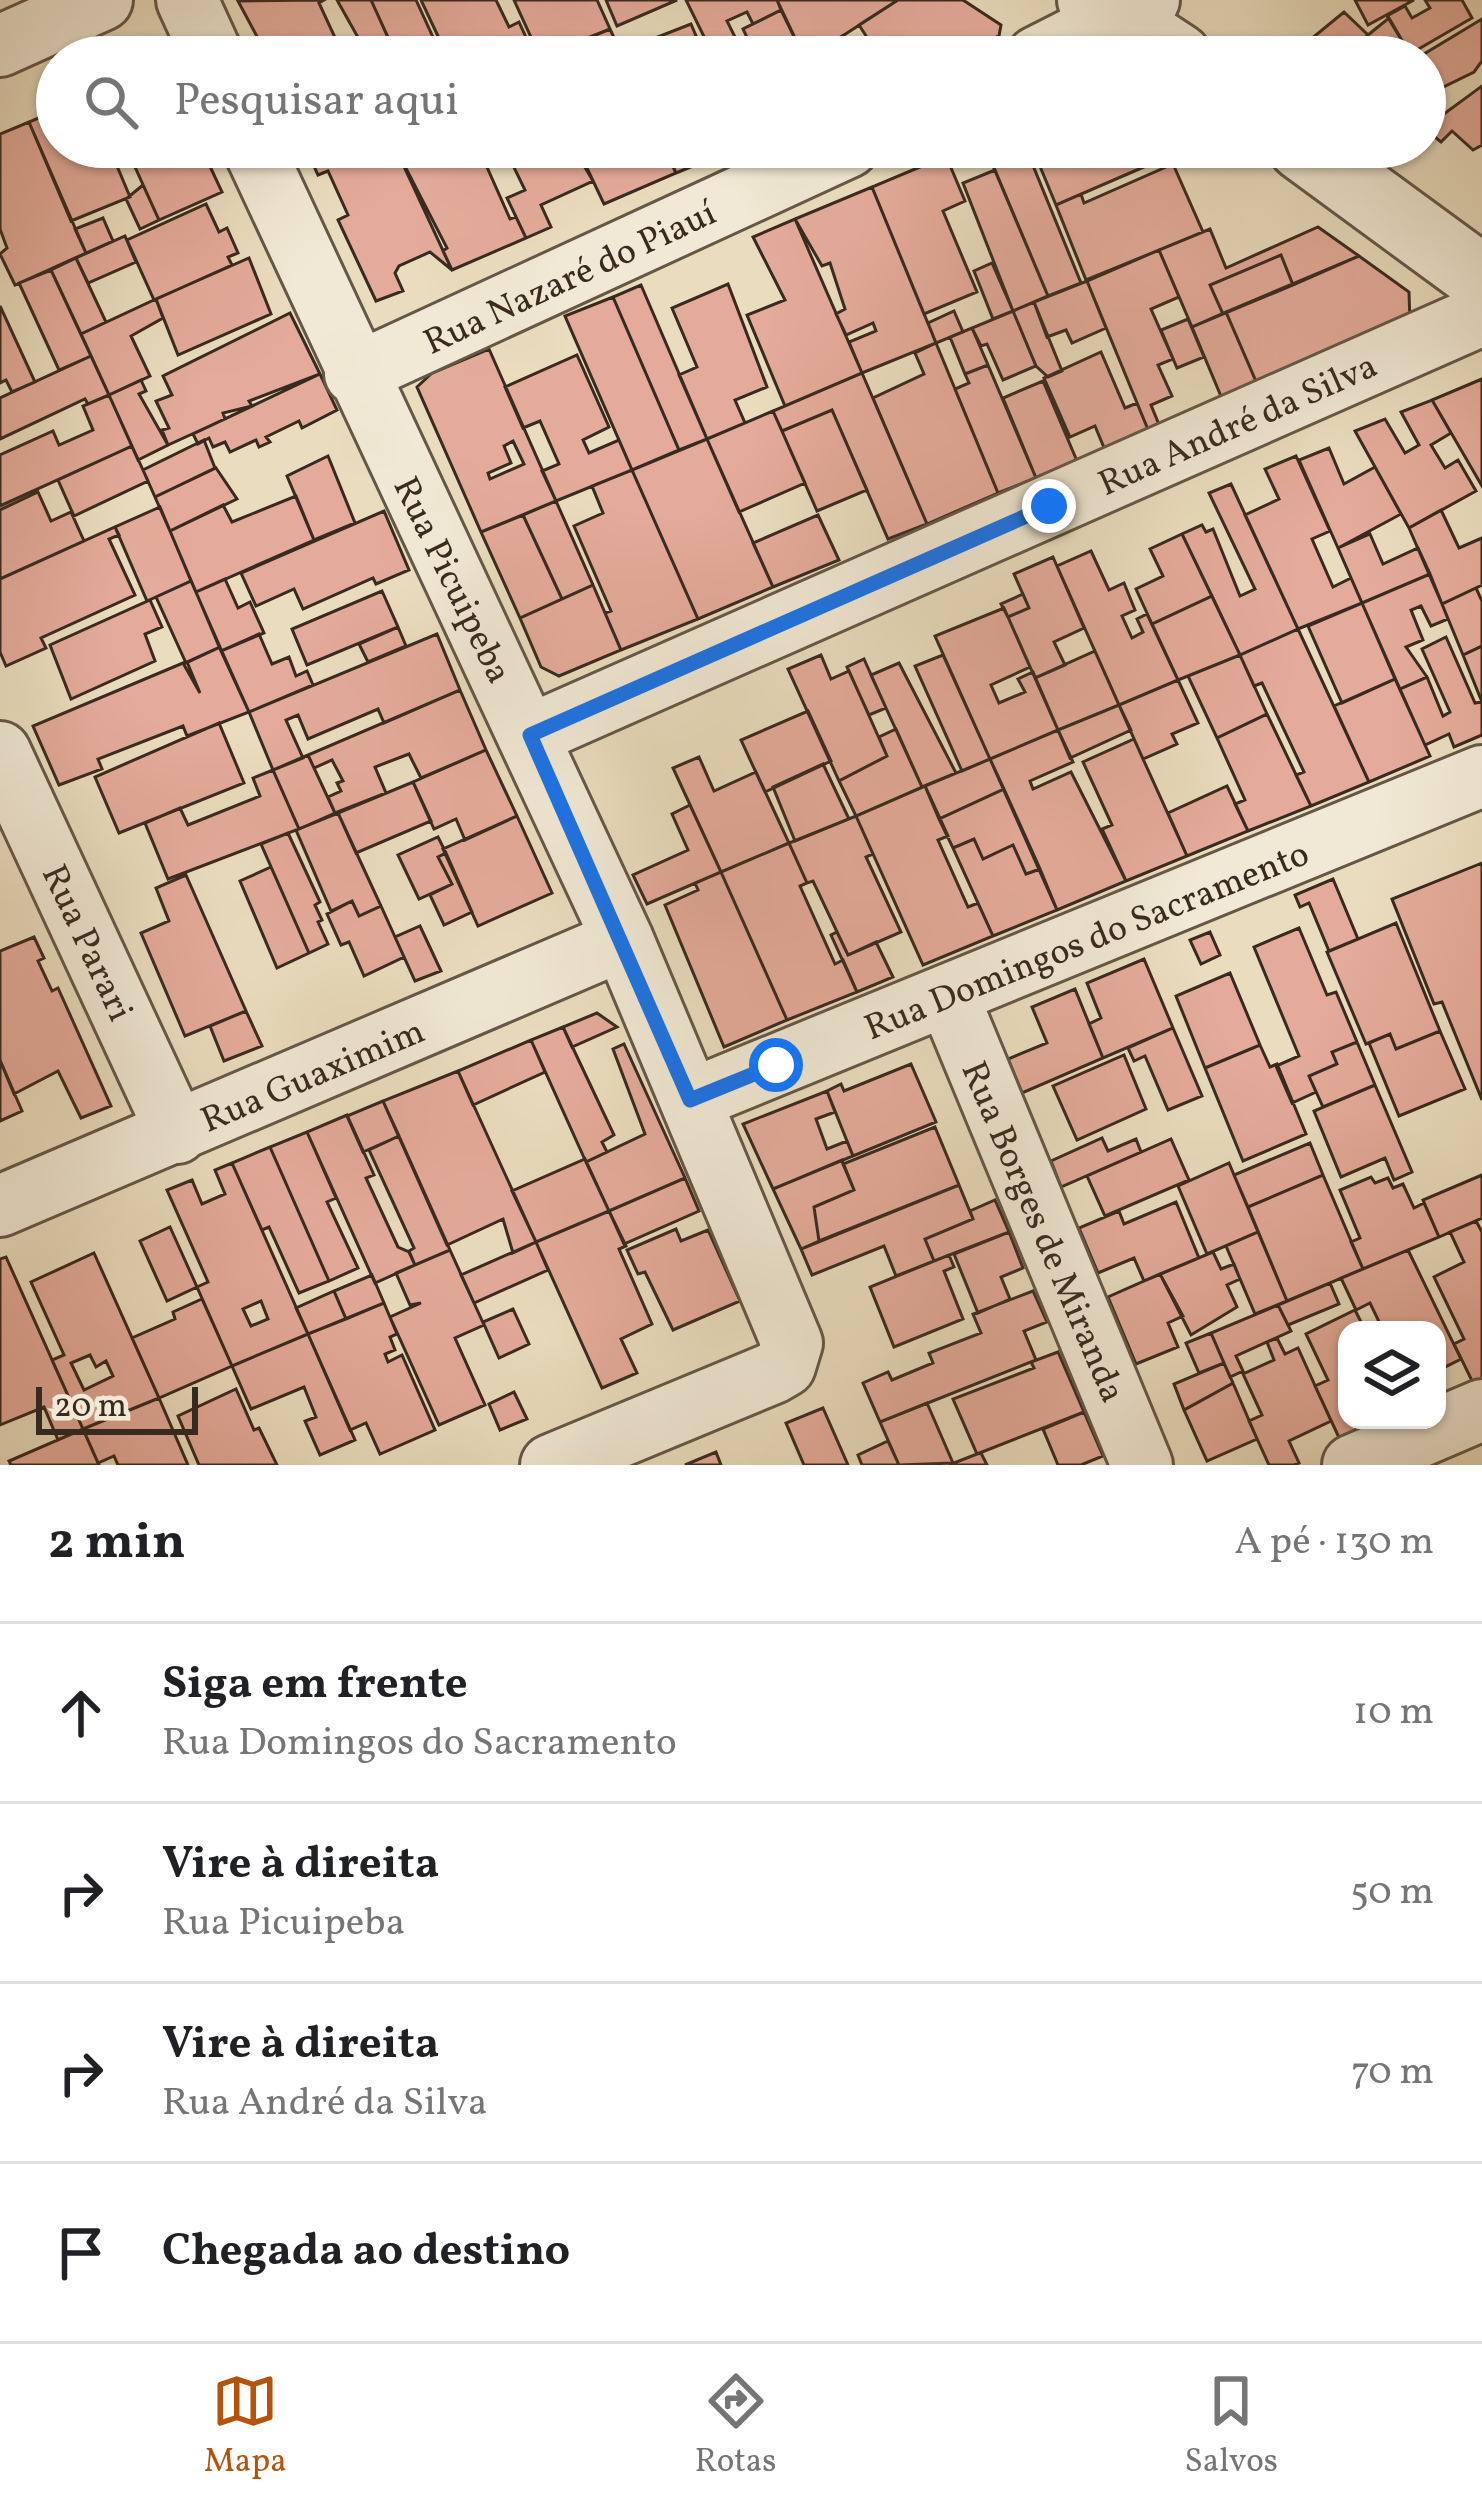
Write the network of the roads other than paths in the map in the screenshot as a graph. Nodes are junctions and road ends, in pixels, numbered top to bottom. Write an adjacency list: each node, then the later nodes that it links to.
1 (102, 0): 7 (street)
2 (187, 0): 4 (street)
3 (1120, 5): 5 (street); 6 (street)
4 (203, 36)
5 (1070, 36)
6 (1155, 36)
7 (0, 46)
8 (262, 168): 13 (street, Rua Picuipeba)
9 (802, 168): 13 (street, Rua Nazaré do Piauí)
10 (1331, 168): 11 (street)
11 (1482, 278)
12 (1482, 315): 14 (street, Rua André da Silva)
13 (355, 374): 14 (street, Rua Picuipeba)
14 (530, 735): 17 (street, Rua Picuipeba)
15 (0, 752): 20 (street, Rua Parari)
16 (1482, 776): 18 (street, Rua Domingos do Sacramento)
17 (623, 940): 19 (street, Rua Picuipeba); 20 (street, Rua Guaximim)
18 (948, 996): 19 (street, Rua Domingos do Sacramento); 24 (street, Rua Borges de Miranda)
19 (690, 1100): 23 (street, Rua Picuipeba)
20 (177, 1133): 21 (street, Rua Guaximim)
21 (0, 1206)
22 (1482, 1410): 25 (street)
23 (551, 1465)
24 (1142, 1465)
25 (1354, 1465)

